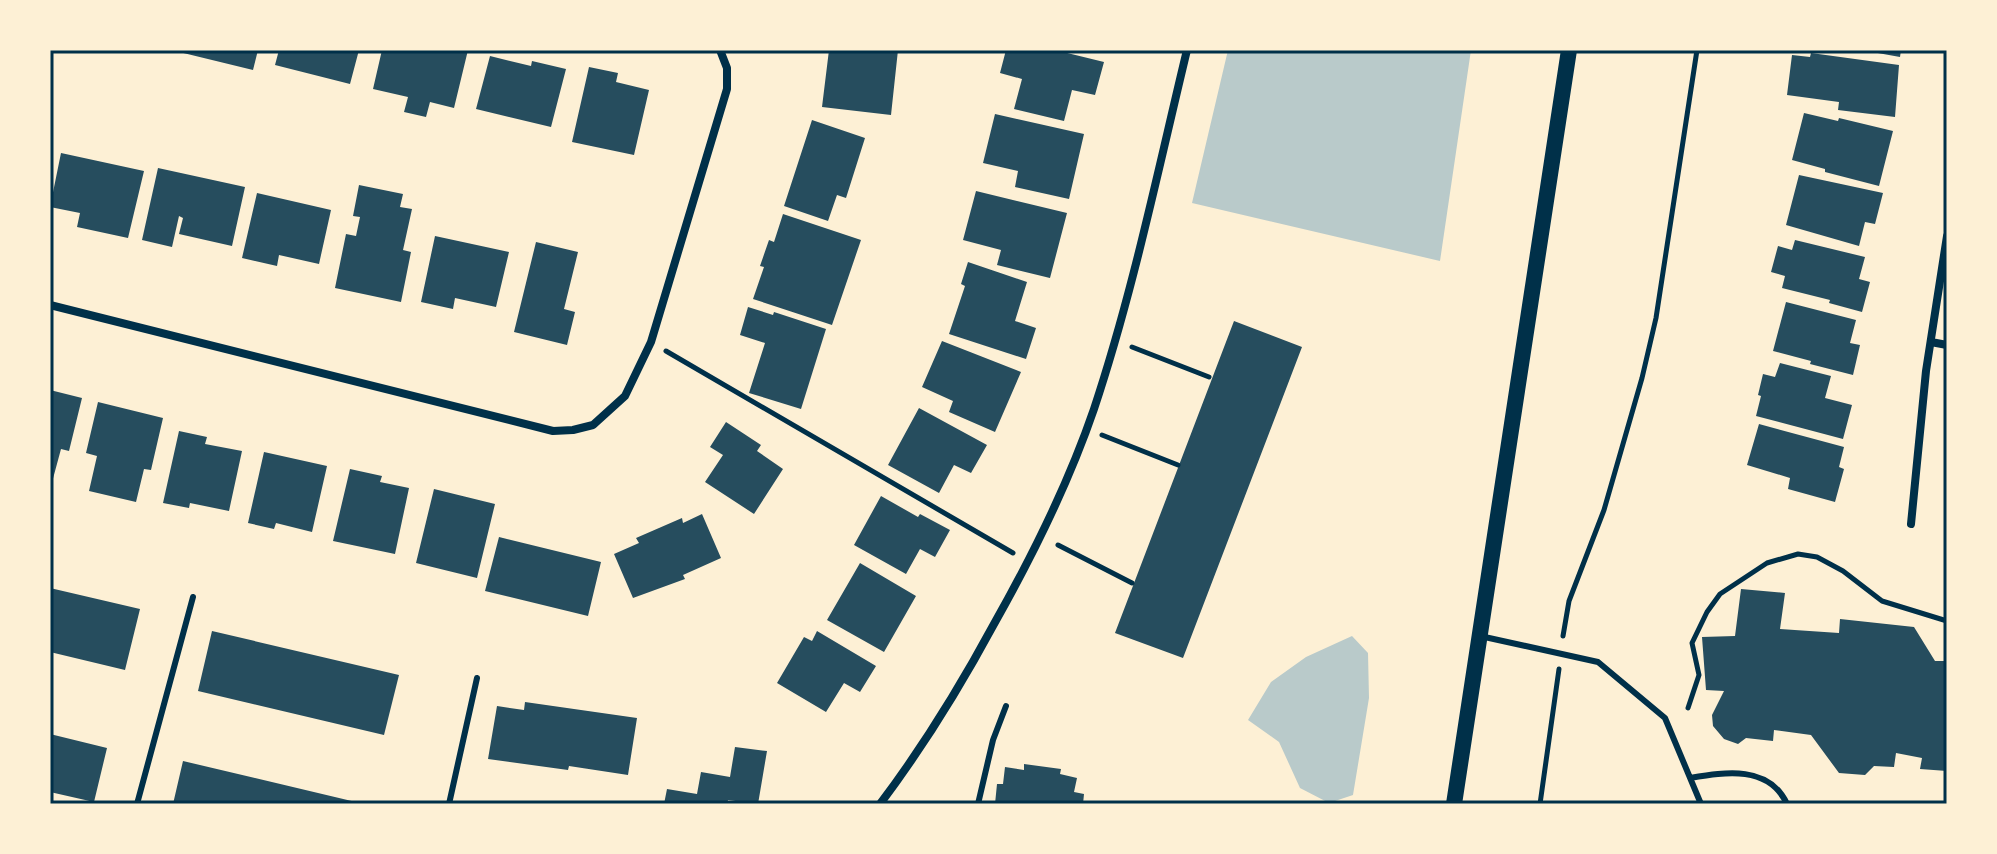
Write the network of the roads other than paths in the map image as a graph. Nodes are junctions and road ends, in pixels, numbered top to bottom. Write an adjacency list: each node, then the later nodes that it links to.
1 (720, 50): 5 (street)
2 (1187, 50): 16 (street)
3 (1569, 50): 10 (main road)
4 (1947, 236): 6 (street)
5 (50, 305)
6 (1931, 342): 7 (street); 8 (street)
7 (1947, 345)
8 (1911, 524)
9 (193, 597): 14 (lane)
10 (1480, 636): 13 (lane); 18 (main road)
11 (477, 678): 15 (lane)
12 (1006, 706): 17 (lane)
13 (1690, 778): 19 (lane); 20 (lane)
14 (137, 804)
15 (449, 804)
16 (880, 804)
17 (978, 804)
18 (1454, 804)
19 (1701, 804)
20 (1787, 804)

